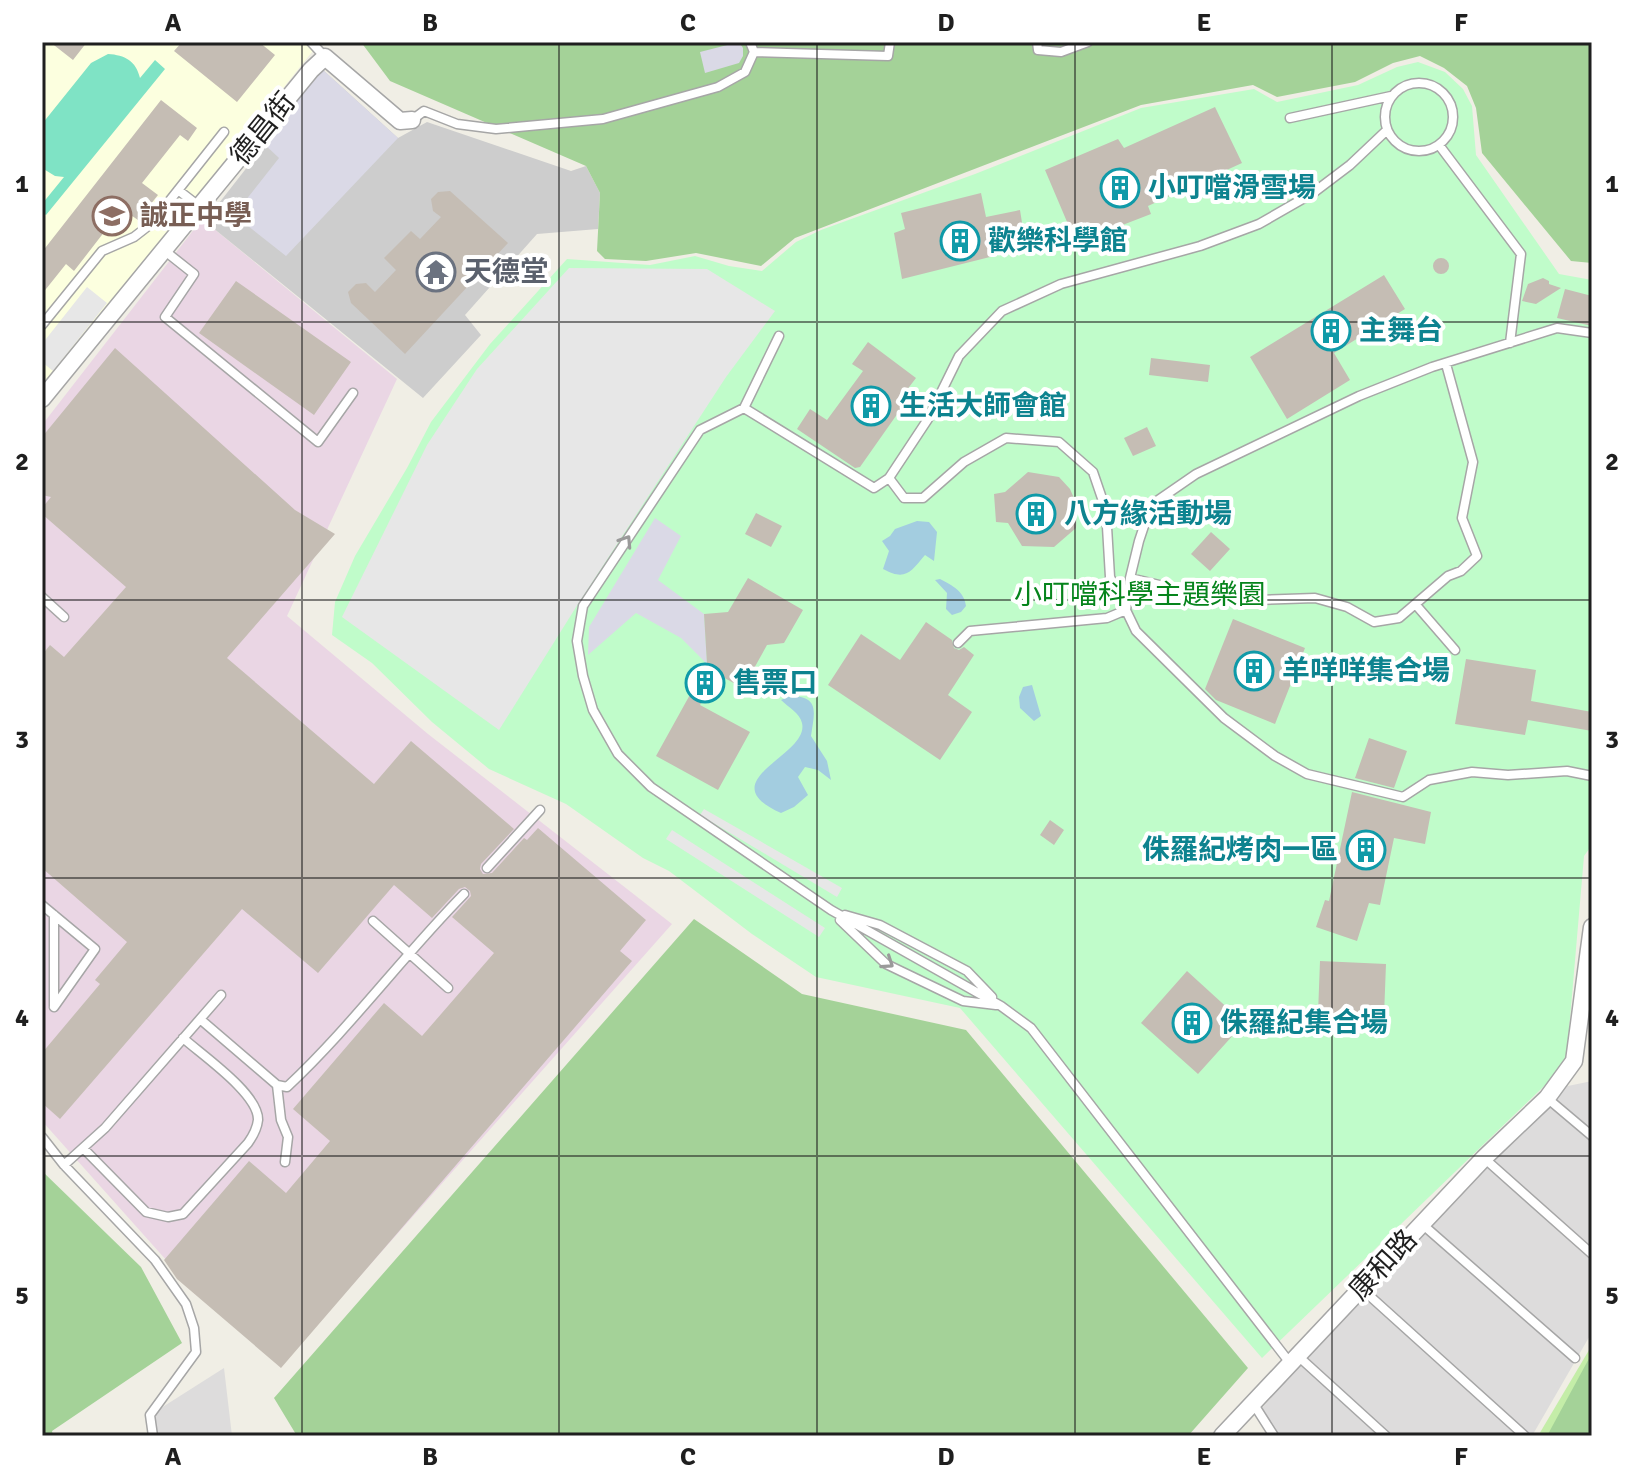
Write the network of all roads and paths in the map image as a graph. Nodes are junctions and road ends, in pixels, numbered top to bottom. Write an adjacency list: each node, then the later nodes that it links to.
1 (311, 42): 7 (lane)
2 (750, 42): 6 (lane)
3 (890, 42): 6 (lane)
4 (1037, 42): 5 (lane)
5 (1088, 42)
6 (754, 52): 10 (lane)
7 (325, 57): 10 (street); 15 (street, 德昌街)
8 (1391, 96): 9 (lane); 11 (lane); 13 (lane)
9 (1290, 118)
10 (412, 120)
11 (1387, 130): 13 (lane); 25 (lane)
12 (224, 132): 14 (lane)
13 (1439, 145): 20 (lane)
14 (178, 190): 15 (lane); 17 (lane)
15 (201, 207): 16 (street, 德昌街)
16 (165, 251): 22 (lane); 23 (street, 德昌街)
17 (42, 325)
18 (1592, 333): 20 (lane)
19 (779, 336): 24 (lane)
20 (1510, 343): 21 (lane)
21 (1446, 364): 26 (lane); 28 (lane)
22 (353, 393)
23 (42, 399)
24 (744, 408): 25 (lane); 38 (lane, one-way to 24)
25 (889, 478): 29 (lane)
26 (1130, 578): 28 (lane); 29 (lane)
27 (42, 597): 30 (lane)
28 (1416, 605): 32 (lane)
29 (1126, 610): 31 (lane); 33 (lane)
30 (64, 617)
31 (958, 643)
32 (1455, 650)
33 (1592, 776)
34 (540, 810): 35 (lane)
35 (487, 868)
36 (464, 894): 44 (lane)
37 (42, 905): 39 (lane)
38 (831, 910): 47 (lane); 47 (lane, one-way to 47)
39 (54, 915): 43 (lane); 43 (lane)
40 (373, 921): 44 (lane)
41 (1592, 927): 51 (street, 康和路)
42 (42, 938): 43 (lane)
43 (54, 939)
44 (410, 954): 45 (lane); 50 (lane)
45 (448, 988)
46 (221, 995): 48 (lane)
47 (1001, 1006): 62 (lane)
48 (200, 1019): 49 (lane); 50 (lane)
49 (183, 1038): 54 (lane); 54 (lane)
50 (277, 1085): 56 (lane)
51 (1547, 1098): 52 (lane); 55 (street, 康和路)
52 (1592, 1136)
53 (42, 1137): 57 (lane)
54 (83, 1148): 57 (lane)
55 (1484, 1158): 58 (street, 康和路); 59 (lane)
56 (285, 1162)
57 (64, 1165): 64 (lane)
58 (1422, 1224): 60 (street, 康和路); 61 (lane)
59 (1592, 1254)
60 (1362, 1289): 62 (street, 康和路); 68 (lane)
61 (1575, 1358)
62 (1294, 1360): 63 (street, 康和路); 67 (lane)
63 (1253, 1402): 65 (street, 康和路); 66 (lane)
64 (153, 1436)
65 (1222, 1436)
66 (1274, 1436)
67 (1386, 1436)
68 (1525, 1436)

